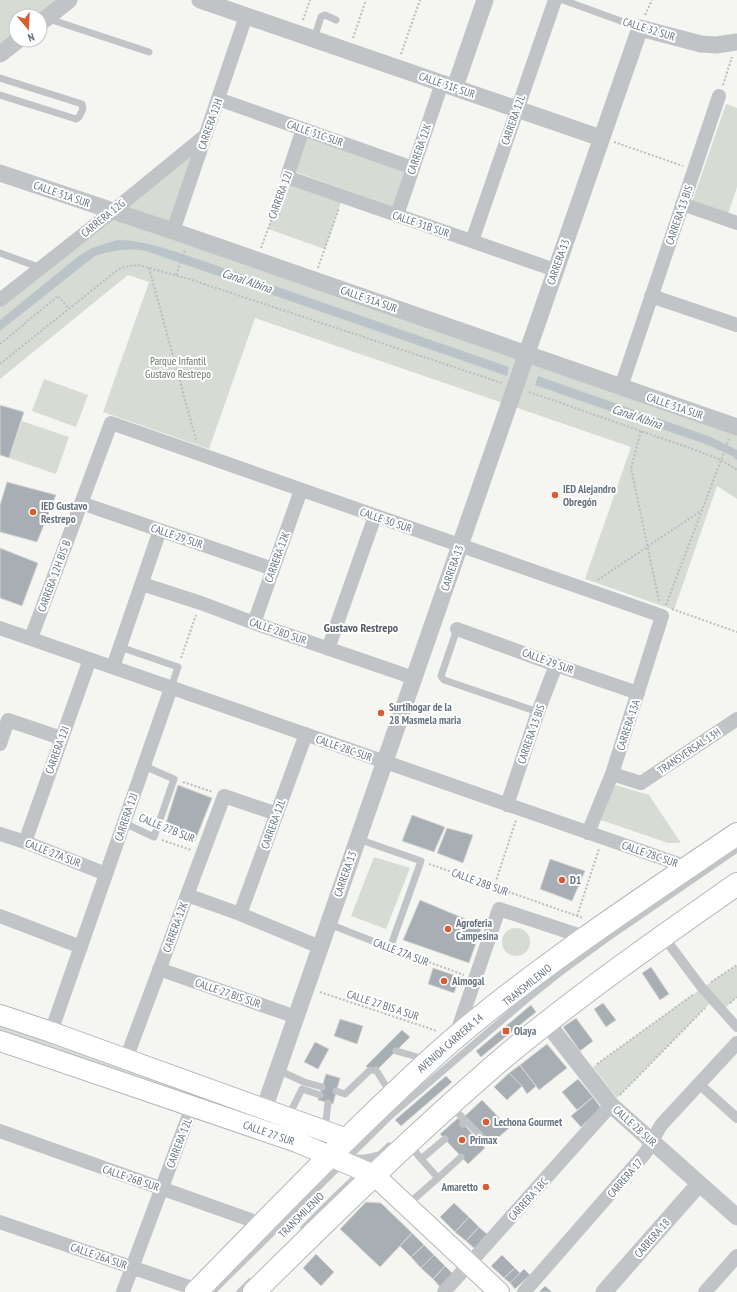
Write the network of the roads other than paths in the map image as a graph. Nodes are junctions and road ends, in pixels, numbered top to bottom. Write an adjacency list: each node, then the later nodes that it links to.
1 (68, 0): 6 (street)
2 (200, 0): 7 (street, CALLE 31F SUR)
3 (485, 0): 17 (street, CARRERA 12K)
4 (555, 0): 21 (street, CARRERA 12L)
5 (563, 0): 10 (lane, CALLE 32 SUR)
6 (48, 16)
7 (246, 16): 11 (street, CALLE 31F SUR); 20 (street, CARRERA 12H)
8 (336, 20): 11 (lane)
9 (48, 22): 14 (lane)
10 (640, 28): 13 (street, CALLE 32 SUR); 24 (street, CARRERA 13)
11 (314, 39): 17 (street, CALLE 31F SUR)
12 (8, 48): 15 (street)
13 (735, 48)
14 (149, 52)
15 (0, 54)
16 (0, 78): 18 (lane)
17 (448, 85): 21 (street, CALLE 31F SUR); 25 (street, CARRERA 12K)
18 (0, 95)
19 (719, 96): 28 (street, CARRERA 13 BIS)
20 (218, 99): 22 (street, CALLE 31C SUR); 23 (street, CARRERA 12H)
21 (517, 109): 24 (street, CALLE 31F SUR); 33 (street, CARRERA 12L)
22 (304, 129): 25 (street, CALLE 31C SUR); 27 (street, CARRERA 12J)
23 (206, 135): 29 (street, CARRERA 12G); 32 (street, CARRERA 12H)
24 (601, 138): 36 (street, CARRERA 13)
25 (413, 168): 30 (street, CARRERA 12K)
26 (0, 173): 29 (street, CALLE 31A SUR)
27 (286, 177): 30 (street, CALLE 31B SUR)
28 (682, 204): 31 (street); 37 (street, CARRERA 13 BIS)
29 (113, 211): 32 (street, CALLE 31A SUR); 35 (street, CARRERA 12G)
30 (397, 215): 33 (street, CALLE 31B SUR)
31 (736, 218)
32 (173, 231): 40 (street, CALLE 31A SUR)
33 (472, 241): 36 (street, CALLE 31B SUR)
34 (0, 253): 35 (lane)
35 (41, 268): 38 (street, CARRERA 12G)
36 (555, 270): 40 (street, CARRERA 13)
37 (652, 296): 39 (street); 41 (street, CARRERA 13 BIS)
38 (0, 300)
39 (737, 325)
40 (526, 354): 41 (street, CALLE 31A SUR); 48 (street, CARRERA 13)
41 (621, 387): 43 (street, CALLE 31A SUR)
42 (111, 423): 44 (street, CALLE 30 SUR); 45 (street, CARRERA 12H BIS B)
43 (737, 427)
44 (301, 490): 46 (street, CALLE 30 SUR); 49 (street, CARRERA 12K)
45 (81, 503): 47 (street, CALLE 29 SUR); 55 (street, CARRERA 12H BIS B)
46 (376, 511): 48 (street, CALLE 30 SUR); 57 (street)
47 (160, 530): 49 (street, CALLE 29 SUR); 50 (street)
48 (460, 546): 51 (street, CALLE 30 SUR); 61 (street, CARRERA 13)
49 (273, 569): 52 (street, CARRERA 12K)
50 (142, 584): 52 (street, CALLE 28D SUR); 56 (street)
51 (664, 611): 63 (street, CARRERA 13A)
52 (254, 623): 57 (street, CALLE 28D SUR)
53 (0, 628): 55 (street, CALLE 28C SUR)
54 (457, 628): 59 (street, CALLE 29 SUR); 64 (lane)
55 (31, 638): 58 (street, CALLE 28C SUR)
56 (120, 648): 60 (street); 62 (lane, CARRERA 12J)
57 (328, 649): 61 (street, CALLE 28D SUR)
58 (90, 659): 60 (street, CALLE 28C SUR); 67 (street, CARRERA 12I)
59 (556, 665): 63 (street, CALLE 29 SUR); 64 (street, CARRERA 13 BIS)
60 (113, 667): 62 (street, CALLE 28C SUR)
61 (414, 678): 69 (street, CARRERA 13)
62 (171, 688): 66 (street, CALLE 28C SUR); 70 (street, CARRERA 12J)
63 (638, 693): 71 (street, CARRERA 13A)
64 (538, 712): 72 (street, CARRERA 13 BIS)
65 (737, 719): 71 (street, TRANSVERSAL 13H)
66 (306, 734): 69 (street, CALLE 28C SUR); 73 (street, CARRERA 12L)
67 (61, 738): 68 (street); 79 (street, CARRERA 12I)
68 (0, 744)
69 (384, 762): 72 (street, CALLE 28C SUR); 78 (street, CARRERA 13)
70 (144, 766): 74 (street, CARRERA 12J); 74 (lane, CALLE 27B SUR)
71 (612, 774): 75 (street, CARRERA 13A)
72 (514, 807): 75 (street, CALLE 28C SUR)
73 (277, 814): 84 (street, CARRERA 12K); 85 (street, CARRERA 12L)
74 (124, 823): 82 (street, CARRERA 12J)
75 (588, 833): 81 (street, CALLE 28C SUR)
76 (0, 834): 79 (street, CALLE 27A SUR)
77 (737, 834): 81 (main road, AVENIDA CARRERA 14)
78 (358, 838): 87 (street, CARRERA 13); 87 (lane, CALLE 27A SUR)
79 (25, 842): 82 (street, CALLE 27A SUR)
80 (737, 849): 124 (lane, TRANSMILENIO)
81 (688, 867): 88 (main road, AVENIDA CARRERA 14)
82 (106, 874): 90 (street, CARRERA 12J)
83 (737, 884): 89 (main road)
84 (187, 894): 85 (street); 92 (street, CARRERA 12K)
85 (240, 914): 91 (street)
86 (0, 916): 90 (street)
87 (328, 924): 91 (street, CARRERA 13)
88 (595, 930): 98 (main road, AVENIDA CARRERA 14); 98 (street, CALLE 28B SUR)
89 (663, 936): 95 (main road); 96 (street)
90 (81, 947): 97 (street, CARRERA 12J)
91 (320, 947): 94 (street, CARRERA 13)
92 (159, 969): 94 (street, CALLE 27 BIS SUR); 102 (street, CARRERA 12K)
93 (0, 1015): 97 (main road, CALLE 27 SUR)
94 (296, 1017): 104 (street, CARRERA 13)
95 (547, 1023): 111 (street, CALLE 28 SUR); 113 (main road)
96 (737, 1027)
97 (51, 1032): 102 (main road, CALLE 27 SUR)
98 (455, 1037): 103 (main road, AVENIDA CARRERA 14)
99 (0, 1041): 114 (main road, CALLE 27 SUR)
100 (737, 1043): 105 (street, CARRERA 17)
101 (396, 1051): 103 (lane)
102 (126, 1059): 115 (main road, CALLE 27 SUR)
103 (429, 1060): 110 (main road, AVENIDA CARRERA 14)
104 (278, 1070): 106 (lane); 115 (street, CARRERA 13)
105 (699, 1084): 117 (street); 122 (street, CARRERA 17)
106 (303, 1086): 107 (lane); 109 (lane); 116 (lane)
107 (322, 1087)
108 (336, 1092): 110 (lane)
109 (320, 1095)
110 (392, 1096): 124 (main road, AVENIDA CARRERA 14)
111 (614, 1102): 122 (street, CALLE 28 SUR); 136 (street, CARRERA 18C)
112 (328, 1103): 119 (lane)
113 (450, 1106): 121 (lane); 123 (main road)
114 (192, 1107): 124 (main road, CALLE 27 SUR); 129 (street, CARRERA 12L)
115 (264, 1109): 116 (main road, CALLE 27 SUR)
116 (288, 1118): 119 (main road, CALLE 27 SUR)
117 (737, 1118)
118 (0, 1131): 129 (street, CALLE 26B SUR)
119 (324, 1131): 124 (main road, CALLE 27 SUR)
120 (445, 1139): 123 (lane)
121 (479, 1141)
122 (652, 1141): 128 (street, CALLE 28 SUR); 144 (street, CARRERA 17)
123 (409, 1147): 126 (main road); 127 (lane)
124 (342, 1153): 126 (main road, CALLE 27 SUR); 133 (main road, AVENIDA CARRERA 14); 139 (lane, TRANSMILENIO)
125 (461, 1157): 127 (lane)
126 (372, 1166): 130 (main road, CALLE 27 SUR); 134 (lane, TRANSMILENIO); 138 (main road)
127 (438, 1178): 130 (lane)
128 (699, 1184): 131 (street, CALLE 28 SUR); 145 (street, CARRERA 18)
129 (162, 1188): 133 (street, CALLE 26B SUR); 137 (street, CARRERA 12L)
130 (407, 1205): 136 (main road, CALLE 27 SUR)
131 (737, 1217)
132 (0, 1222): 137 (street, CALLE 26A SUR)
133 (262, 1224): 139 (main road, AVENIDA CARRERA 14)
134 (301, 1231)
135 (737, 1256): 146 (street)
136 (469, 1264): 142 (street, CARRERA 18C); 143 (main road, CALLE 27 SUR)
137 (132, 1268): 139 (street, CALLE 26A SUR); 140 (street, CARRERA 12L)
138 (255, 1284): 141 (lane)
139 (202, 1291)
140 (123, 1292)
141 (240, 1292)
142 (444, 1292)
143 (499, 1292)
144 (524, 1292)
145 (604, 1292)
146 (705, 1292)

